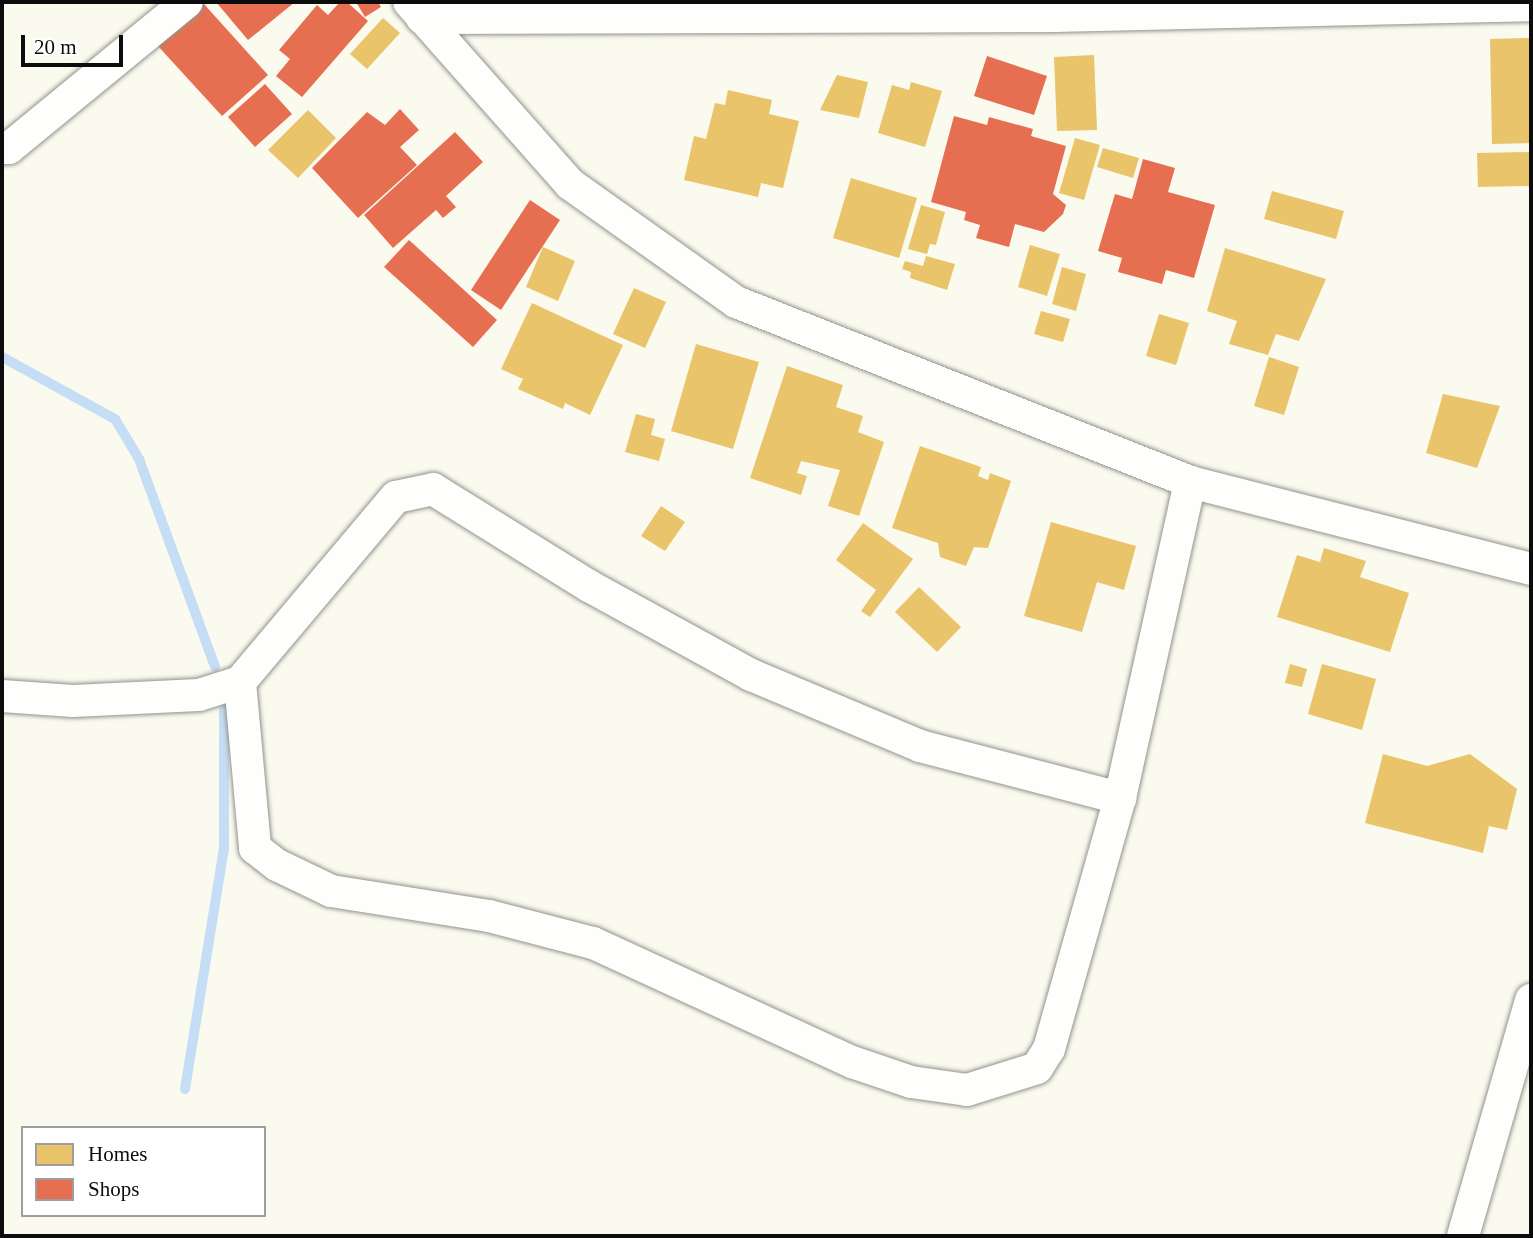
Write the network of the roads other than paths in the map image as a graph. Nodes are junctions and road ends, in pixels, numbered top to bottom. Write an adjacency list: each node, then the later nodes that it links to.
1 (187, 2): 4 (street)
2 (1531, 5): 3 (street)
3 (416, 10): 5 (street)
4 (2, 148)
5 (1191, 482): 6 (street); 9 (street)
6 (1531, 569)
7 (240, 682): 8 (street); 9 (street); 9 (street)
8 (2, 695)
9 (1120, 798)
10 (1531, 1000): 11 (street)
11 (1463, 1236)

